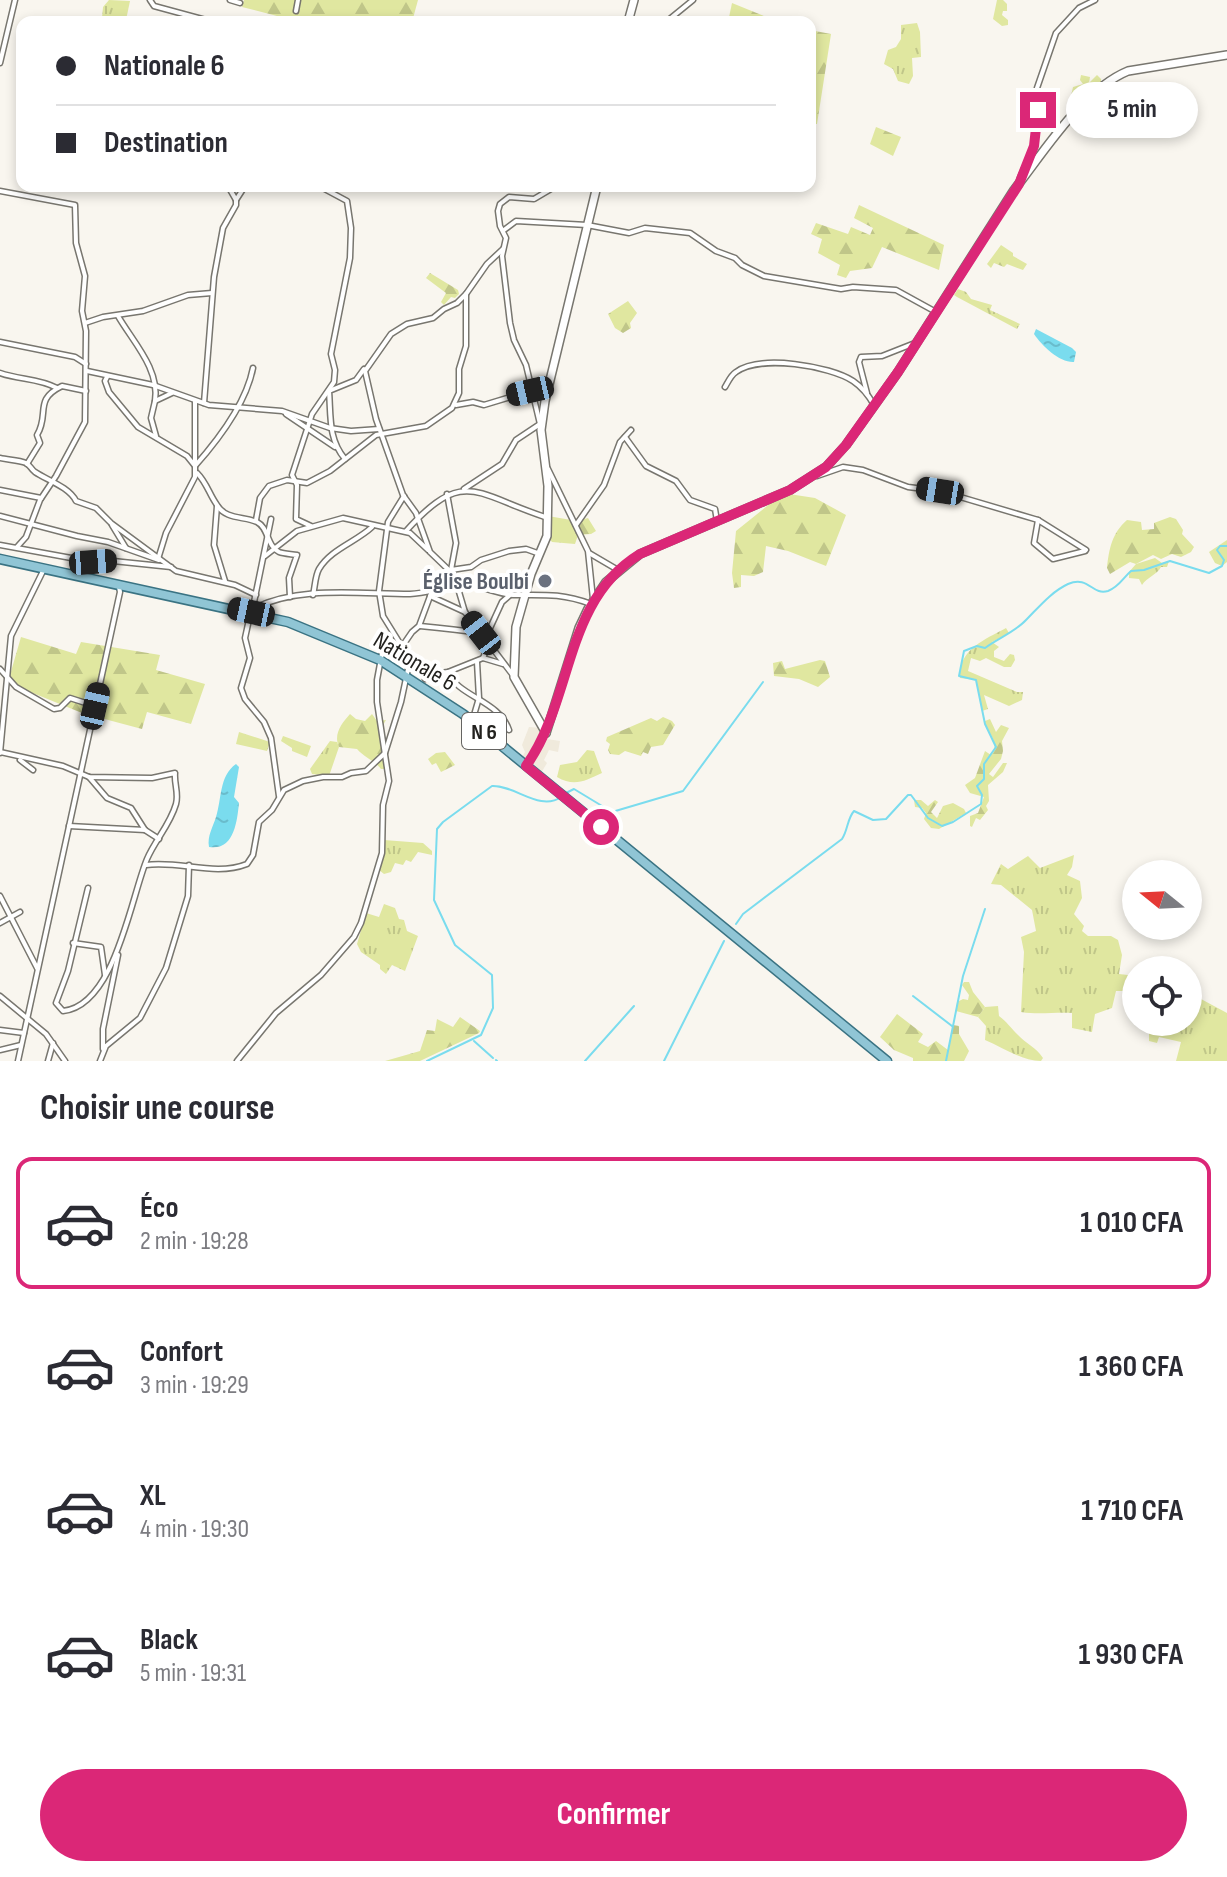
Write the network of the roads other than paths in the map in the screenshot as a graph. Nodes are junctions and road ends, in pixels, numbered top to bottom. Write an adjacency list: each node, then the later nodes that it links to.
1 (15, 0): 12 (street)
2 (150, 0): 9 (street)
3 (230, 0): 7 (street)
4 (298, 0): 8 (street)
5 (693, 0): 10 (street)
6 (1095, 0): 15 (street)
7 (240, 3)
8 (296, 11)
9 (191, 16)
10 (673, 16)
11 (0, 35): 12 (street)
12 (7, 38): 14 (street)
13 (1227, 55): 15 (street)
14 (0, 63)
15 (1019, 184): 28 (street)
16 (0, 191): 30 (street)
17 (231, 192): 22 (street)
18 (241, 192): 22 (street)
19 (330, 192): 43 (street)
20 (546, 192): 24 (street)
21 (595, 192): 23 (street)
22 (236, 200): 26 (street)
23 (587, 225): 24 (street); 28 (street); 55 (street)
24 (504, 230): 25 (street)
25 (503, 249): 27 (street); 44 (street)
26 (212, 293): 29 (street); 49 (street)
27 (466, 294): 34 (street); 51 (street)
28 (936, 312): 32 (street)
29 (118, 316): 30 (street); 39 (street)
30 (85, 323): 35 (street)
31 (1, 342): 33 (street); 35 (street)
32 (917, 342): 46 (street); 50 (street)
33 (0, 349)
34 (366, 367): 43 (street); 59 (street)
35 (87, 368): 38 (street); 42 (street)
36 (253, 368): 52 (street)
37 (0, 373): 41 (street)
38 (107, 377): 39 (street); 60 (street)
39 (156, 386): 45 (street); 47 (street)
40 (725, 387): 46 (street)
41 (57, 388): 42 (street); 65 (street)
42 (86, 391): 69 (street)
43 (329, 391): 54 (street); 57 (street)
44 (530, 391): 51 (street); 55 (street)
45 (175, 392): 47 (street); 48 (street)
46 (868, 395): 50 (street)
47 (155, 401): 60 (street)
48 (195, 401): 49 (street); 67 (street)
49 (204, 403): 52 (street)
50 (874, 405): 68 (street)
51 (452, 408): 59 (street)
52 (237, 409): 53 (street); 67 (street)
53 (282, 411): 54 (street); 56 (street)
54 (310, 421): 56 (street); 57 (street)
55 (541, 424): 66 (street); 72 (street)
56 (307, 428): 62 (street); 70 (street)
57 (330, 428): 59 (street); 62 (street)
58 (631, 430): 61 (street)
59 (380, 431): 64 (street); 74 (street)
60 (156, 437): 67 (street)
61 (625, 437): 83 (street); 86 (street)
62 (337, 449): 64 (street)
63 (0, 458): 65 (street)
64 (345, 459): 70 (street)
65 (27, 464): 69 (street)
66 (546, 465): 79 (street); 86 (street)
67 (195, 469): 76 (street); 101 (street)
68 (814, 477): 82 (street); 83 (street)
69 (54, 480): 75 (street); 85 (street)
70 (294, 480): 81 (street); 87 (street)
71 (0, 490): 75 (street)
72 (462, 490): 73 (street); 79 (street)
73 (447, 494): 78 (street); 104 (street)
74 (404, 496): 78 (street); 89 (street)
75 (41, 498): 84 (street)
76 (217, 506): 81 (street); 106 (street)
77 (0, 516): 84 (street)
78 (418, 518): 90 (street); 97 (street)
79 (548, 518): 98 (street)
80 (271, 519): 91 (street)
81 (256, 520): 91 (street)
82 (1038, 520): 82 (street)
83 (717, 521): 105 (street)
84 (30, 523): 93 (street); 94 (street)
85 (111, 523): 94 (street); 101 (street)
86 (576, 525): 96 (street)
87 (311, 526): 88 (street); 95 (street)
88 (372, 527): 89 (street); 113 (street)
89 (387, 530): 90 (street); 109 (street)
90 (405, 531): 97 (street)
91 (268, 540): 95 (street); 99 (street)
92 (0, 545): 93 (street)
93 (17, 547): 102 (street)
94 (126, 548): 101 (street)
95 (274, 548): 99 (street); 115 (street)
96 (588, 551): 105 (street); 116 (street)
97 (430, 552): 104 (street)
98 (540, 554): 104 (street); 111 (street)
99 (263, 558): 112 (street)
100 (0, 559): 103 (main road, Nationale 6 / N 6)
101 (159, 559): 102 (street)
102 (172, 567): 106 (street)
103 (44, 569): 107 (main road, Nationale 6 / N 6); 129 (street)
104 (451, 570): 108 (street)
105 (618, 570): 116 (street)
106 (226, 583): 112 (street)
107 (119, 584): 117 (main road, Nationale 6 / N 6); 134 (street)
108 (458, 587): 110 (street); 114 (street); 118 (street)
109 (378, 592): 110 (street); 113 (street); 122 (street)
110 (431, 594): 118 (street); 119 (street)
111 (525, 594): 114 (street); 116 (street); 131 (street)
112 (256, 595): 117 (street)
113 (313, 595): 115 (street)
114 (510, 595): 121 (street)
115 (290, 597): 117 (street)
116 (592, 603): 137 (street)
117 (252, 611): 124 (main road, Nationale 6 / N 6); 145 (street)
118 (465, 612): 120 (street)
119 (419, 626): 120 (street); 122 (street)
120 (481, 633): 121 (street)
121 (487, 641): 123 (street); 126 (street)
122 (401, 648): 124 (street); 130 (street)
123 (483, 658): 125 (street); 126 (street)
124 (380, 660): 130 (main road, Nationale 6 / N 6); 139 (street)
125 (477, 662): 128 (street); 133 (street)
126 (506, 664): 131 (street)
127 (0, 669): 129 (street)
128 (448, 672): 132 (street); 133 (street)
129 (6, 674): 134 (street); 138 (street)
130 (406, 675): 139 (street); 141 (main road, Nationale 6 / N 6)
131 (514, 677): 137 (street)
132 (425, 679)
133 (479, 698): 135 (street); 136 (street)
134 (95, 706): 143 (street)
135 (474, 715)
136 (509, 730)
137 (546, 733): 141 (street)
138 (0, 752): 140 (street)
139 (385, 753): 145 (street); 172 (street)
140 (18, 758): 142 (street); 143 (street)
141 (526, 766): 173 (main road, Nationale 6 / N 6)
142 (33, 770)
143 (81, 772): 144 (street); 146 (street)
144 (89, 777): 147 (street); 148 (street)
145 (279, 796): 150 (street)
146 (69, 826): 147 (street); 158 (street)
147 (145, 830): 148 (street)
148 (159, 839): 149 (street)
149 (145, 865): 150 (street); 157 (street)
150 (189, 865): 167 (street)
151 (88, 888): 156 (street)
152 (0, 896): 154 (street)
153 (20, 912): 154 (street)
154 (9, 916): 155 (street); 158 (street)
155 (0, 923)
156 (73, 943): 159 (street); 159 (street)
157 (120, 948): 159 (street); 167 (street)
158 (38, 969): 161 (street)
159 (105, 975)
160 (0, 996): 161 (street)
161 (27, 1020): 163 (street); 164 (street)
162 (0, 1030): 163 (street)
163 (24, 1033): 165 (street)
164 (53, 1043): 169 (street); 170 (street)
165 (22, 1044): 166 (street); 168 (street)
166 (0, 1050)
167 (103, 1051): 171 (street)
168 (18, 1061)
169 (48, 1061)
170 (65, 1061)
171 (100, 1061)
172 (237, 1061)
173 (887, 1061)

